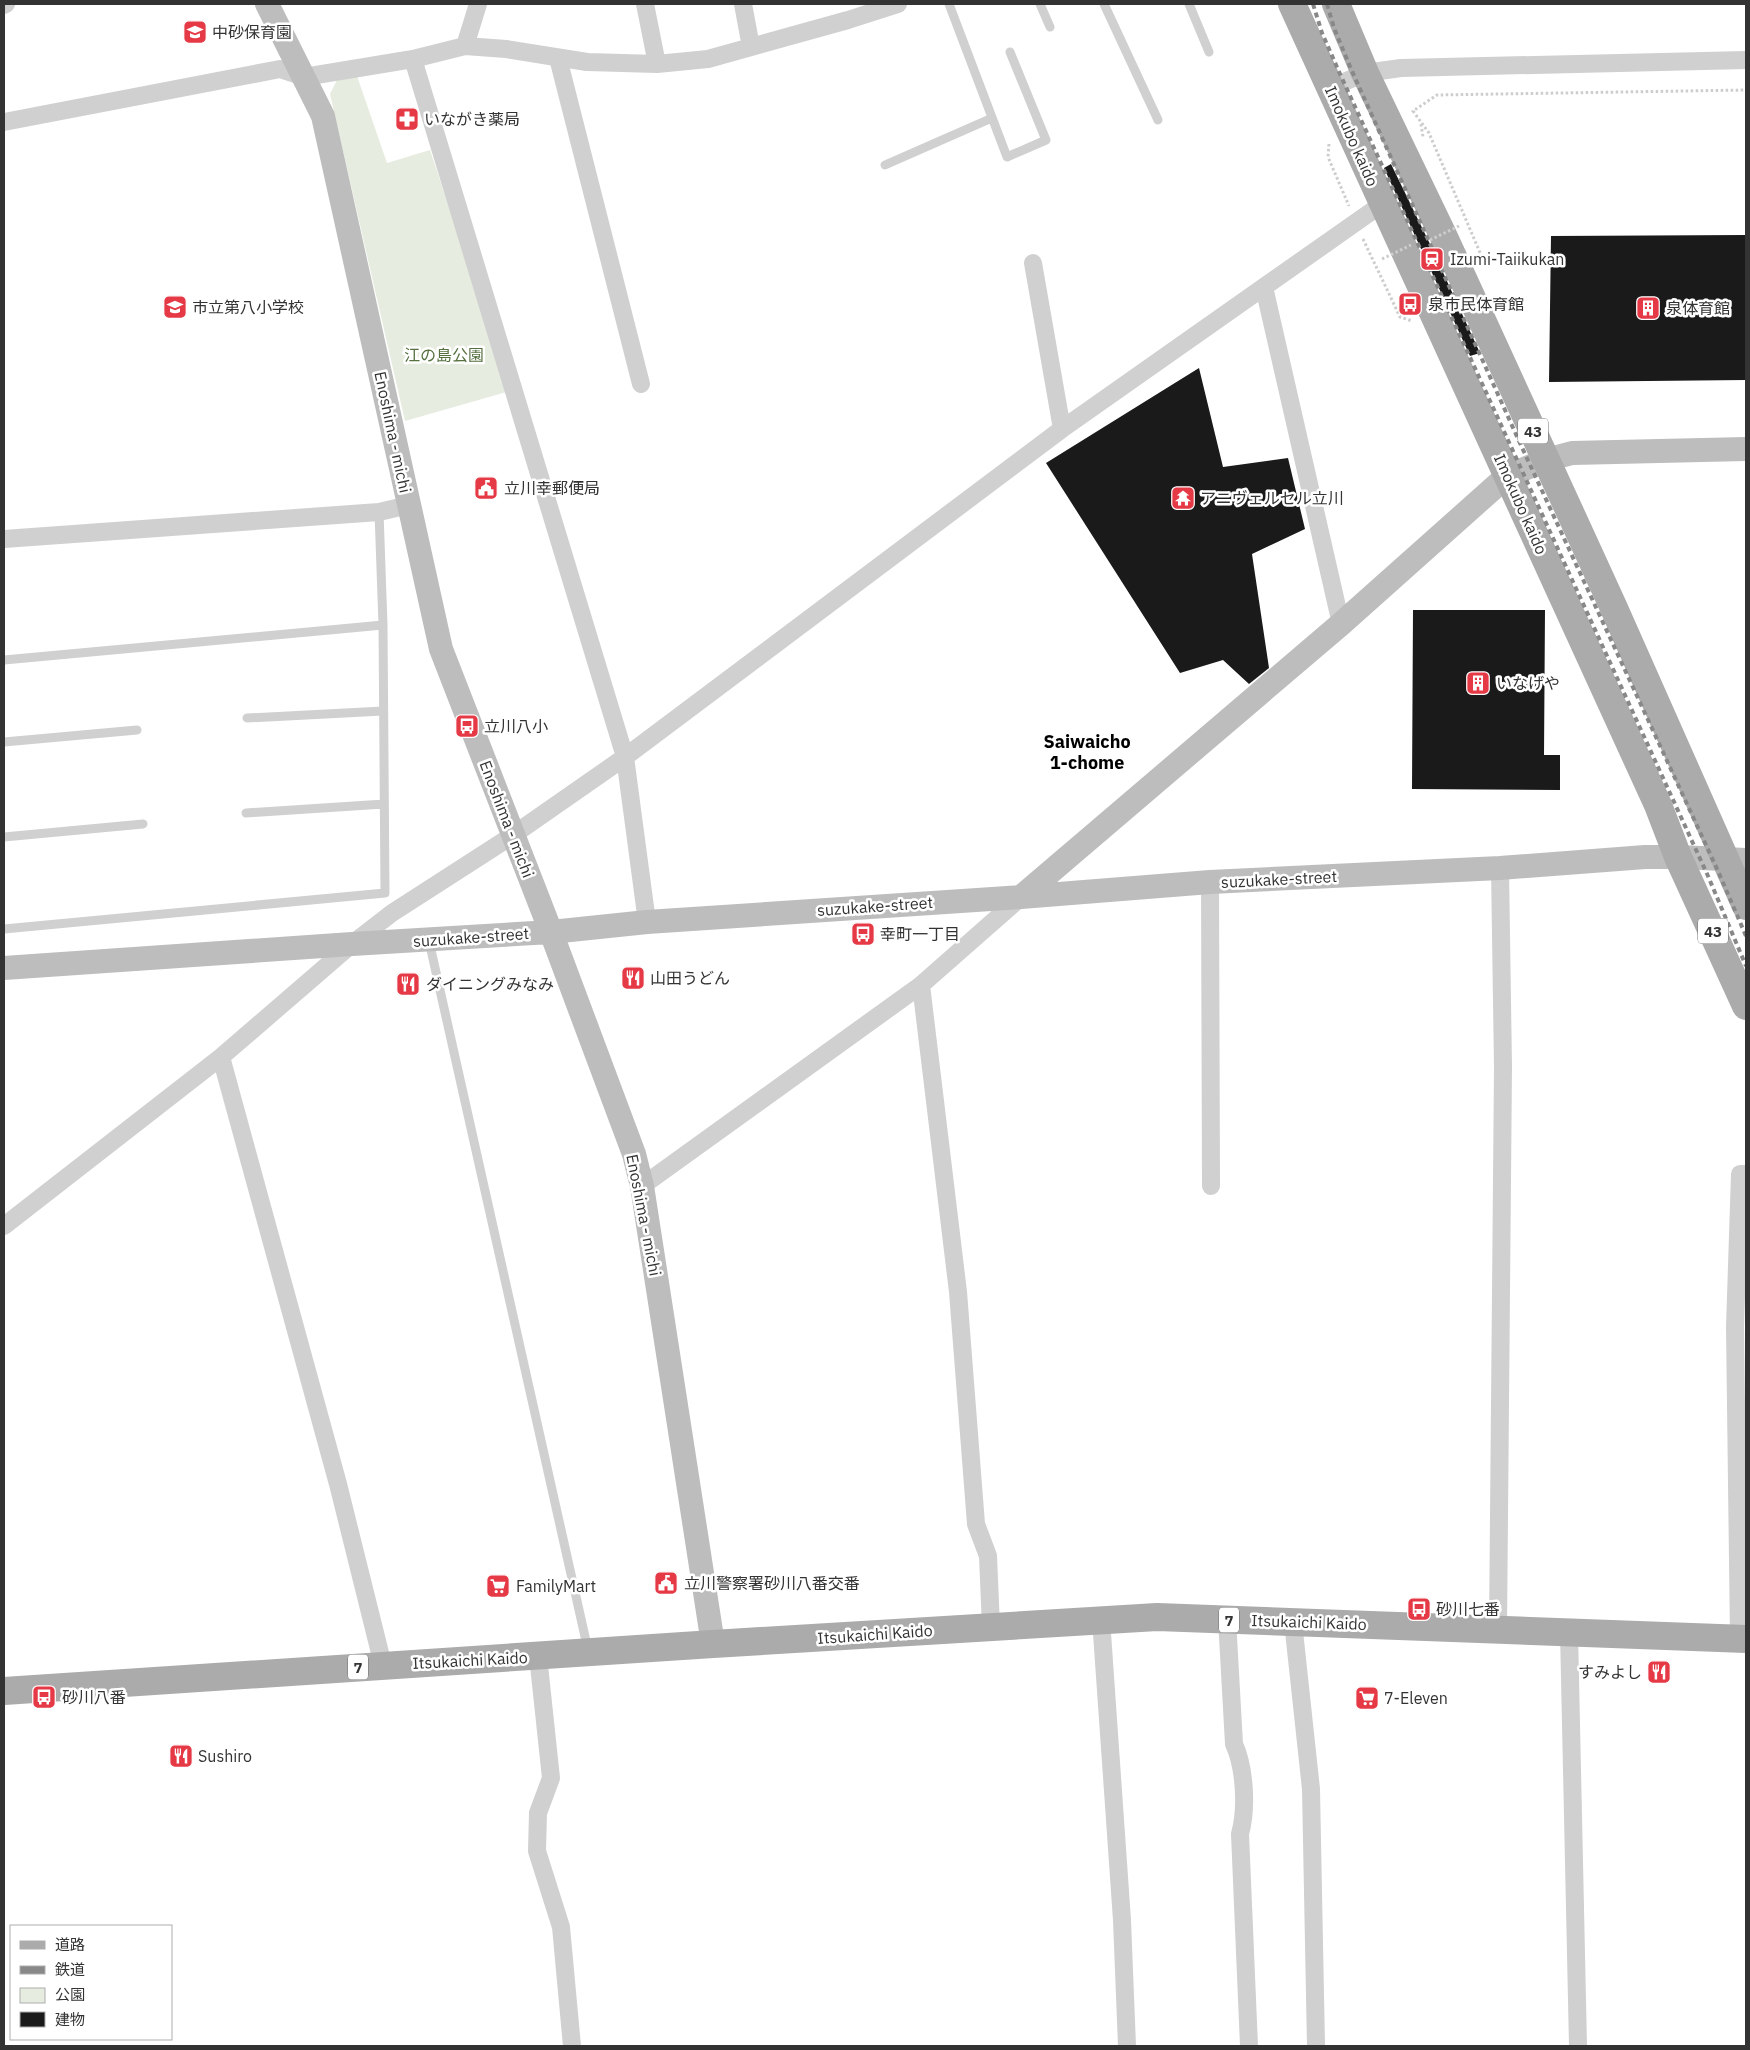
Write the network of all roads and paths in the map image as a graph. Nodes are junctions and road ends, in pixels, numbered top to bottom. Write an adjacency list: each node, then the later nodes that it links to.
1 (267, 4): 22 (street, Enoshima - michi)
2 (478, 4): 13 (street)
3 (645, 4): 20 (street)
4 (743, 4): 14 (street)
5 (898, 4): 14 (street)
6 (949, 4): 25 (lane)
7 (1040, 4): 12 (lane)
8 (1104, 4): 26 (lane)
9 (1189, 4): 16 (lane)
10 (1292, 4): 23 (main road, Imokubo kaido / 43)
11 (1336, 4): 21 (main road, 43)
12 (1050, 27)
13 (465, 46): 17 (street); 18 (street)
14 (751, 47): 20 (street)
15 (1010, 52): 25 (lane)
16 (1209, 52)
17 (558, 58): 20 (street); 39 (street)
18 (413, 59): 22 (street); 54 (street)
19 (1746, 60): 21 (street)
20 (657, 64)
21 (1365, 72): 23 (street); 42 (main road, 43)
22 (304, 77): 27 (street); 44 (street, Enoshima - michi)
23 (1330, 88): 31 (main road, Imokubo kaido / 43)
24 (1746, 90): 28 (path)
25 (992, 118): 30 (lane)
26 (1158, 120)
27 (4, 122)
28 (1421, 122): 29 (path); 37 (path)
29 (1424, 139)
30 (885, 165)
31 (1382, 204): 38 (street); 43 (main road, Imokubo kaido / 43)
32 (1458, 226): 33 (path, bridge)
33 (1430, 240)
34 (1411, 245): 35 (path, bridge)
35 (1382, 259)
36 (1034, 263): 40 (street)
37 (1486, 268)
38 (1264, 287): 40 (street); 47 (street)
39 (641, 384)
40 (1062, 430): 54 (street)
41 (1746, 449): 42 (street)
42 (1546, 460): 43 (street); 61 (main road, 43)
43 (1507, 476): 47 (street); 60 (main road, Imokubo kaido / 43)
44 (409, 505): 45 (street); 58 (street, Enoshima - michi)
45 (379, 512): 46 (street); 48 (lane)
46 (4, 539)
47 (1341, 624): 64 (street)
48 (383, 625): 49 (lane); 50 (lane)
49 (4, 660)
50 (383, 711): 51 (lane); 55 (lane)
51 (247, 718)
52 (137, 730): 53 (lane)
53 (4, 742)
54 (625, 757): 58 (street); 66 (street)
55 (384, 804): 56 (lane); 67 (lane)
56 (246, 813)
57 (143, 824): 59 (lane)
58 (513, 835): 68 (street, Enoshima - michi); 70 (street)
59 (4, 837)
60 (1678, 857): 61 (street, suzukake-street); 62 (street, suzukake-street); 73 (main road, Imokubo kaido / 43)
61 (1736, 860): 65 (main road, 43)
62 (1500, 868): 63 (street, suzukake-street); 83 (street)
63 (1210, 882): 64 (street, suzukake-street); 77 (street)
64 (1021, 897): 66 (street, suzukake-street); 72 (street)
65 (1746, 906)
66 (647, 922): 68 (street, suzukake-street)
67 (4, 929)
68 (551, 932): 69 (street, suzukake-street); 76 (street, Enoshima - michi)
69 (429, 940): 70 (street, suzukake-street); 87 (lane)
70 (352, 944): 71 (street, suzukake-street); 74 (street)
71 (4, 968)
72 (921, 985): 76 (street); 82 (street)
73 (1746, 1006)
74 (221, 1057): 78 (street); 89 (street)
75 (1746, 1174): 85 (street)
76 (642, 1186): 86 (street, Enoshima - michi)
77 (1211, 1186)
78 (4, 1226)
79 (1101, 1619): 80 (main road, Itsukaichi Kaido / 7); 82 (main road, Itsukaichi Kaido / 7); 92 (street)
80 (1227, 1620): 81 (main road, Itsukaichi Kaido / 7); 93 (street)
81 (1293, 1622): 83 (main road, Itsukaichi Kaido / 7); 94 (street)
82 (990, 1627): 86 (main road, Itsukaichi Kaido / 7)
83 (1498, 1629): 84 (main road, Itsukaichi Kaido / 7)
84 (1569, 1632): 85 (main road, Itsukaichi Kaido / 7); 95 (street)
85 (1742, 1638)
86 (713, 1644): 87 (main road, Itsukaichi Kaido / 7)
87 (588, 1653): 88 (main road, Itsukaichi Kaido / 7)
88 (538, 1656): 89 (main road, Itsukaichi Kaido / 7); 91 (street)
89 (383, 1665): 90 (main road, Itsukaichi Kaido / 7)
90 (4, 1691)
91 (572, 2046)
92 (1127, 2046)
93 (1249, 2046)
94 (1316, 2046)
95 (1578, 2046)

